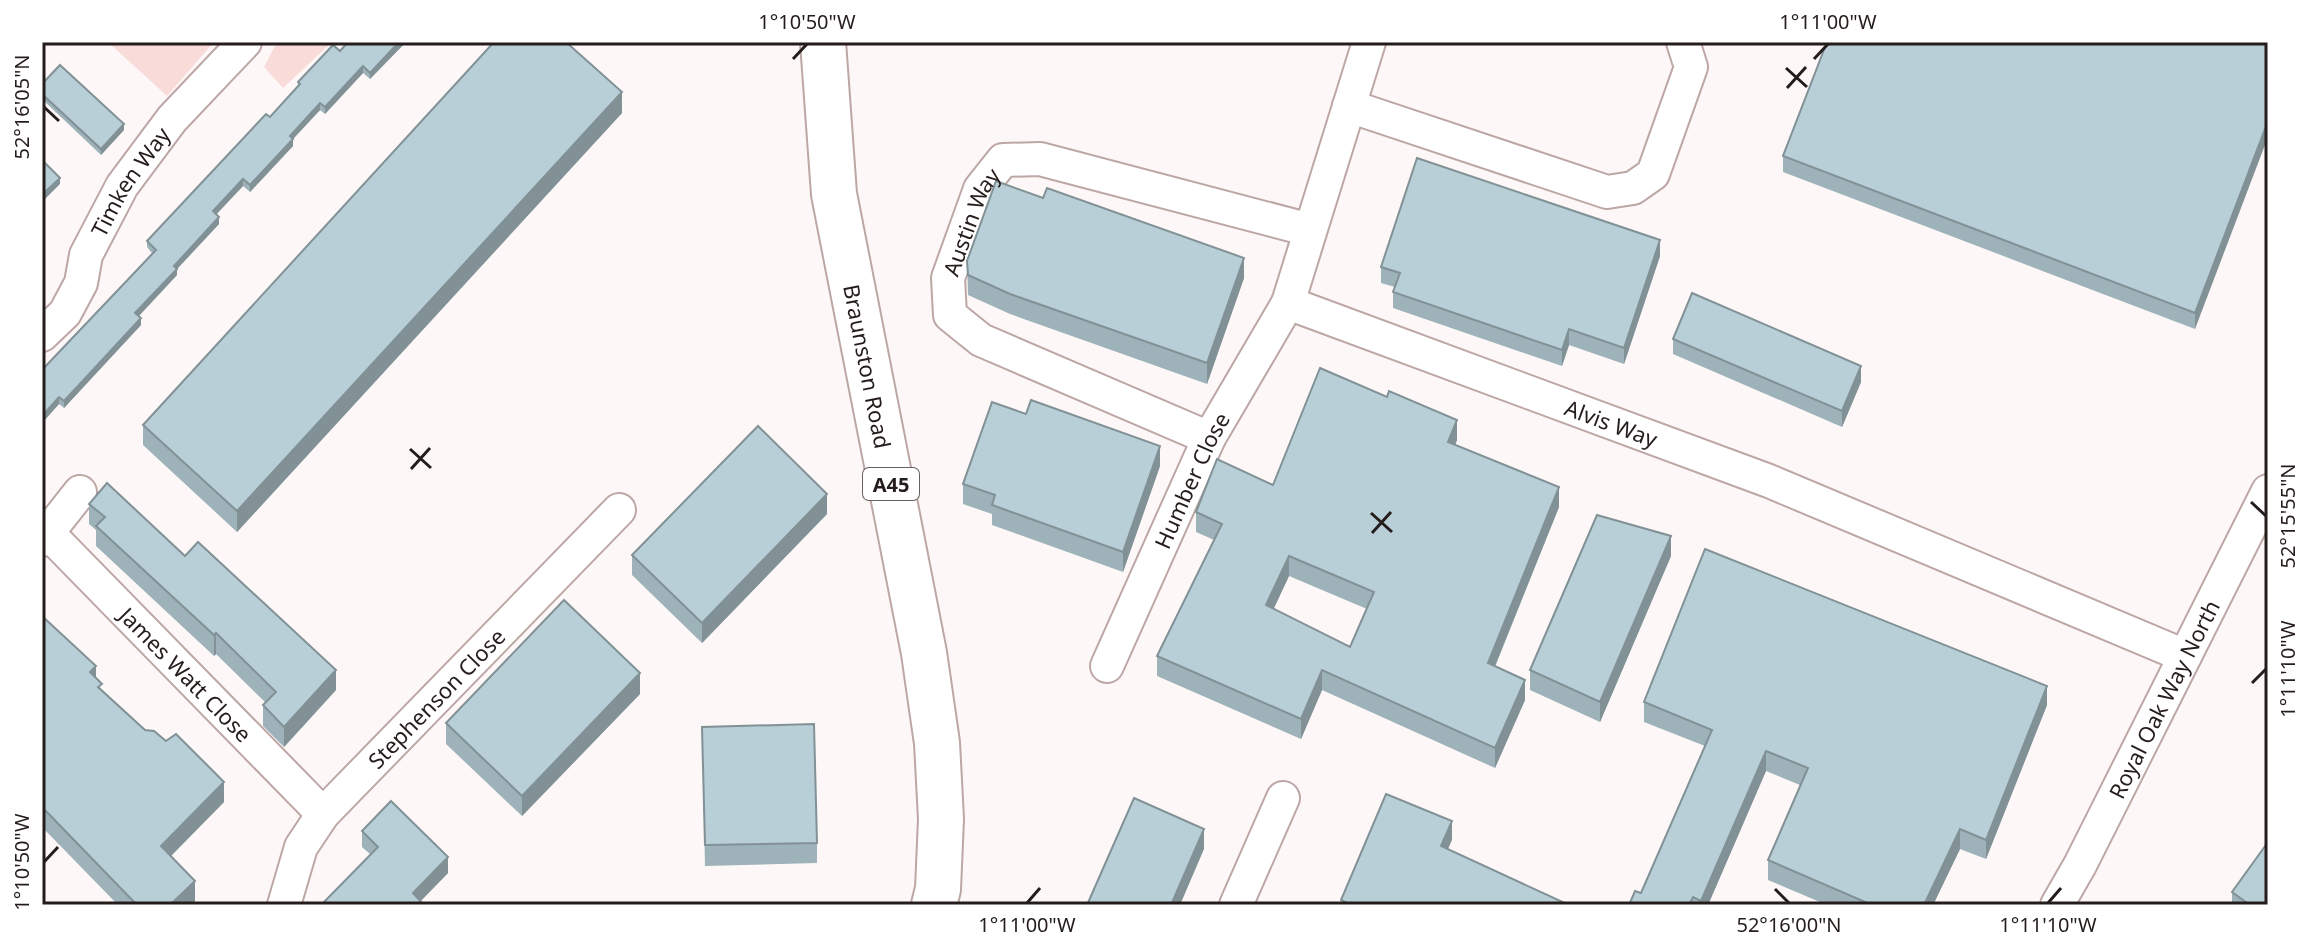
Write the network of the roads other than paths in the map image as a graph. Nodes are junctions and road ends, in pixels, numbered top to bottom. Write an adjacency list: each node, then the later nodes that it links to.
1 (245, 42): 8 (street, Timken Way)
2 (1369, 42): 5 (street)
3 (1683, 42): 5 (street)
4 (828, 49): 19 (highway, Braunston Road / A45)
5 (1349, 106): 6 (street)
6 (1310, 230): 7 (street); 9 (street, Austin Way)
7 (1288, 303): 9 (street, Humber Close); 14 (street, Alvis Way)
8 (42, 335)
9 (1209, 438): 15 (street, Humber Close)
10 (2268, 491): 14 (street, Royal Oak Way North)
11 (80, 492): 13 (street, James Watt Close)
12 (619, 510): 17 (street, Stephenson Close)
13 (45, 537): 17 (street, James Watt Close)
14 (2185, 656): 21 (street, Royal Oak Way North)
15 (1107, 666)
16 (1283, 798): 20 (street)
17 (323, 814): 18 (street, Stephenson Close)
18 (284, 905)
19 (934, 905)
20 (1236, 905)
21 (2057, 905)

